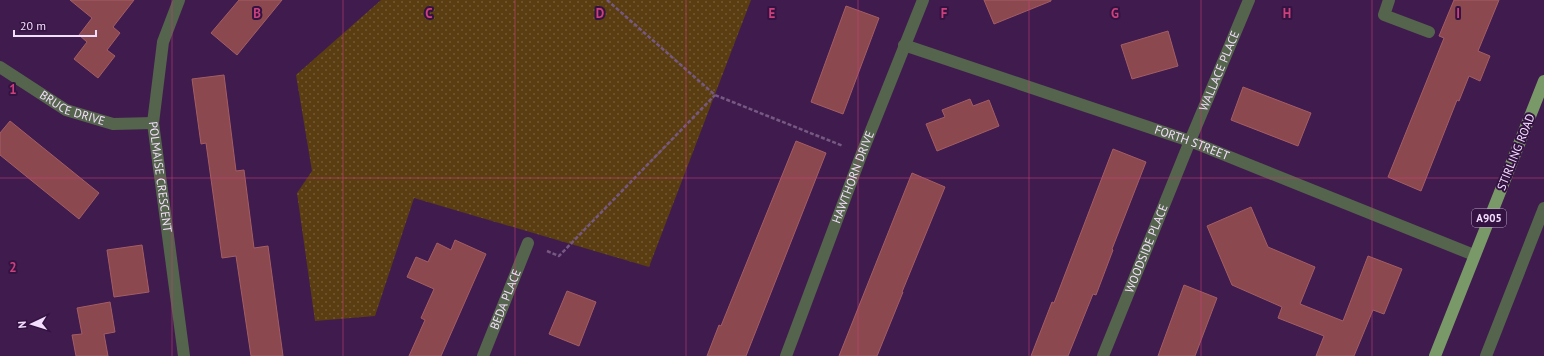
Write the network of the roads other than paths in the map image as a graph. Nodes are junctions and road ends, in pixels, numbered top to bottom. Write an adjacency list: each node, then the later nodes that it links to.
1 (179, 0): 9 (street, POLMAISE CRESCENT)
2 (923, 0): 6 (street, HAWTHORN DRIVE)
3 (1249, 0): 10 (street, WALLACE PLACE)
4 (1389, 0): 5 (street)
5 (1429, 32)
6 (904, 45): 10 (street, FORTH STREET); 16 (street, HAWTHORN DRIVE)
7 (0, 67): 9 (street, BRUCE DRIVE)
8 (1544, 81): 13 (main road, STIRLING ROAD / A905)
9 (153, 123): 14 (street, POLMAISE CRESCENT)
10 (1190, 141): 13 (street, FORTH STREET); 17 (street, WOODSIDE PLACE)
11 (1544, 208): 19 (street)
12 (528, 243): 15 (street, BEDA PLACE)
13 (1474, 256): 18 (main road, STIRLING ROAD / A905)
14 (184, 356)
15 (483, 356)
16 (786, 356)
17 (1103, 356)
18 (1434, 356)
19 (1486, 356)

